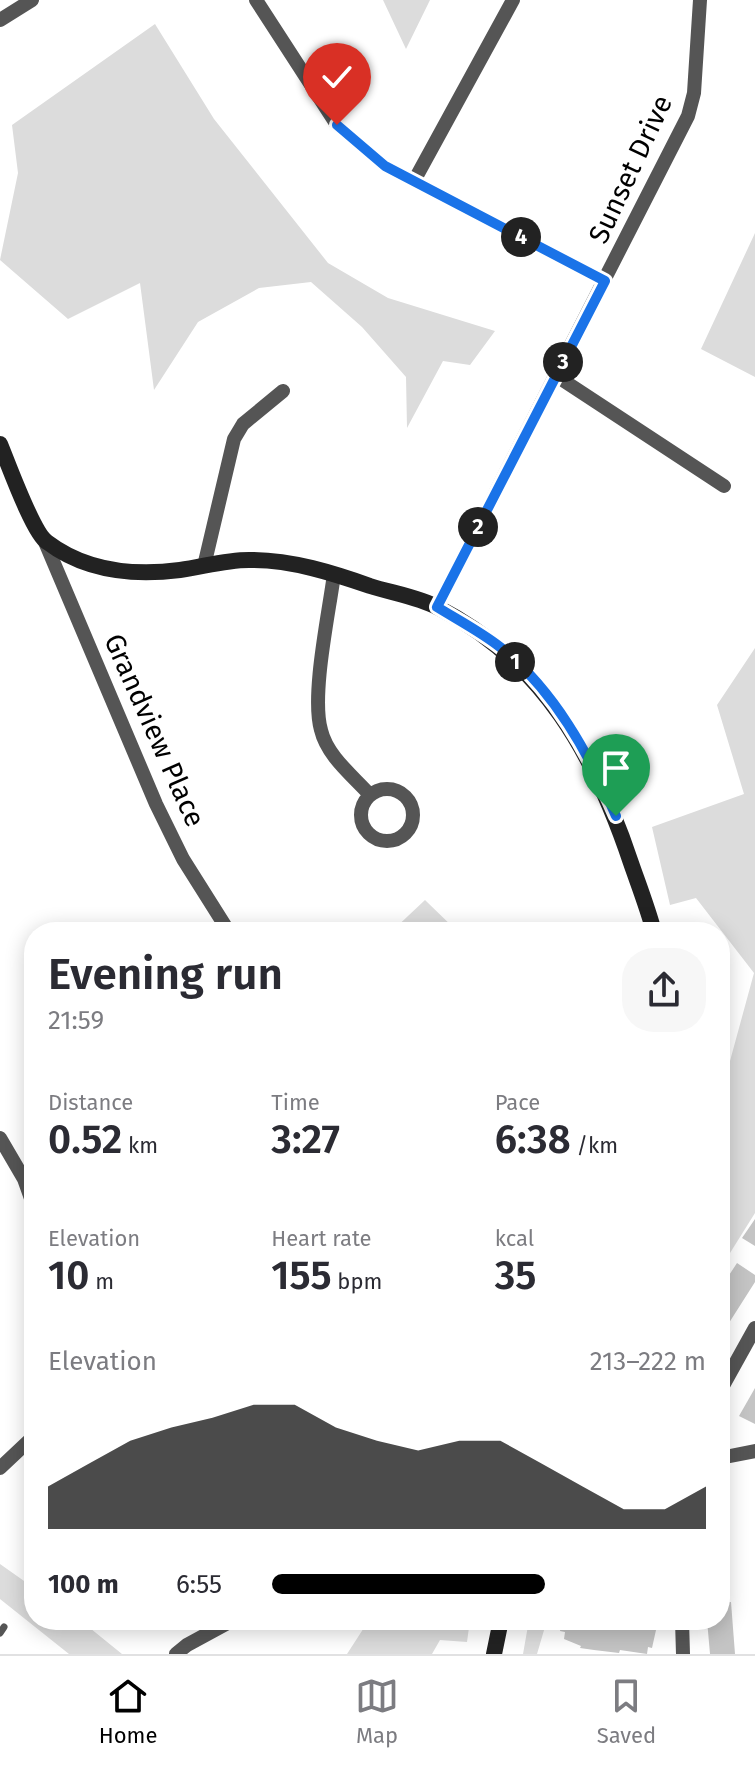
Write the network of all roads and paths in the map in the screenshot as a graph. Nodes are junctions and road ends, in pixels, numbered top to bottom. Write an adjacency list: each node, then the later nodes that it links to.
1 (32, 0): 5 (street)
2 (256, 0): 6 (street)
3 (513, 0): 6 (street)
4 (700, 0): 7 (street, Sunset Drive)
5 (0, 20)
6 (414, 181): 7 (street)
7 (605, 281): 8 (street, Sunset Drive)
8 (555, 375): 11 (street); 15 (street, Sunset Drive)
9 (283, 391): 13 (street)
10 (0, 444): 12 (main road)
11 (724, 486)
12 (45, 542): 13 (main road); 17 (street, Grandview Place)
13 (204, 566): 14 (main road)
14 (334, 574): 15 (main road); 16 (street)
15 (437, 607): 18 (main road)
16 (370, 795)
17 (223, 922)
18 (651, 922)
19 (0, 1138): 20 (street)
20 (24, 1179)
21 (755, 1328): 22 (street)
22 (730, 1373)
23 (24, 1445): 26 (street)
24 (755, 1451): 25 (street)
25 (730, 1456)
26 (0, 1468)
27 (215, 1630): 31 (street)
28 (493, 1630): 32 (street)
29 (499, 1630): 32 (main road)
30 (682, 1630): 33 (street)
31 (176, 1654)
32 (494, 1654)
33 (683, 1654)

